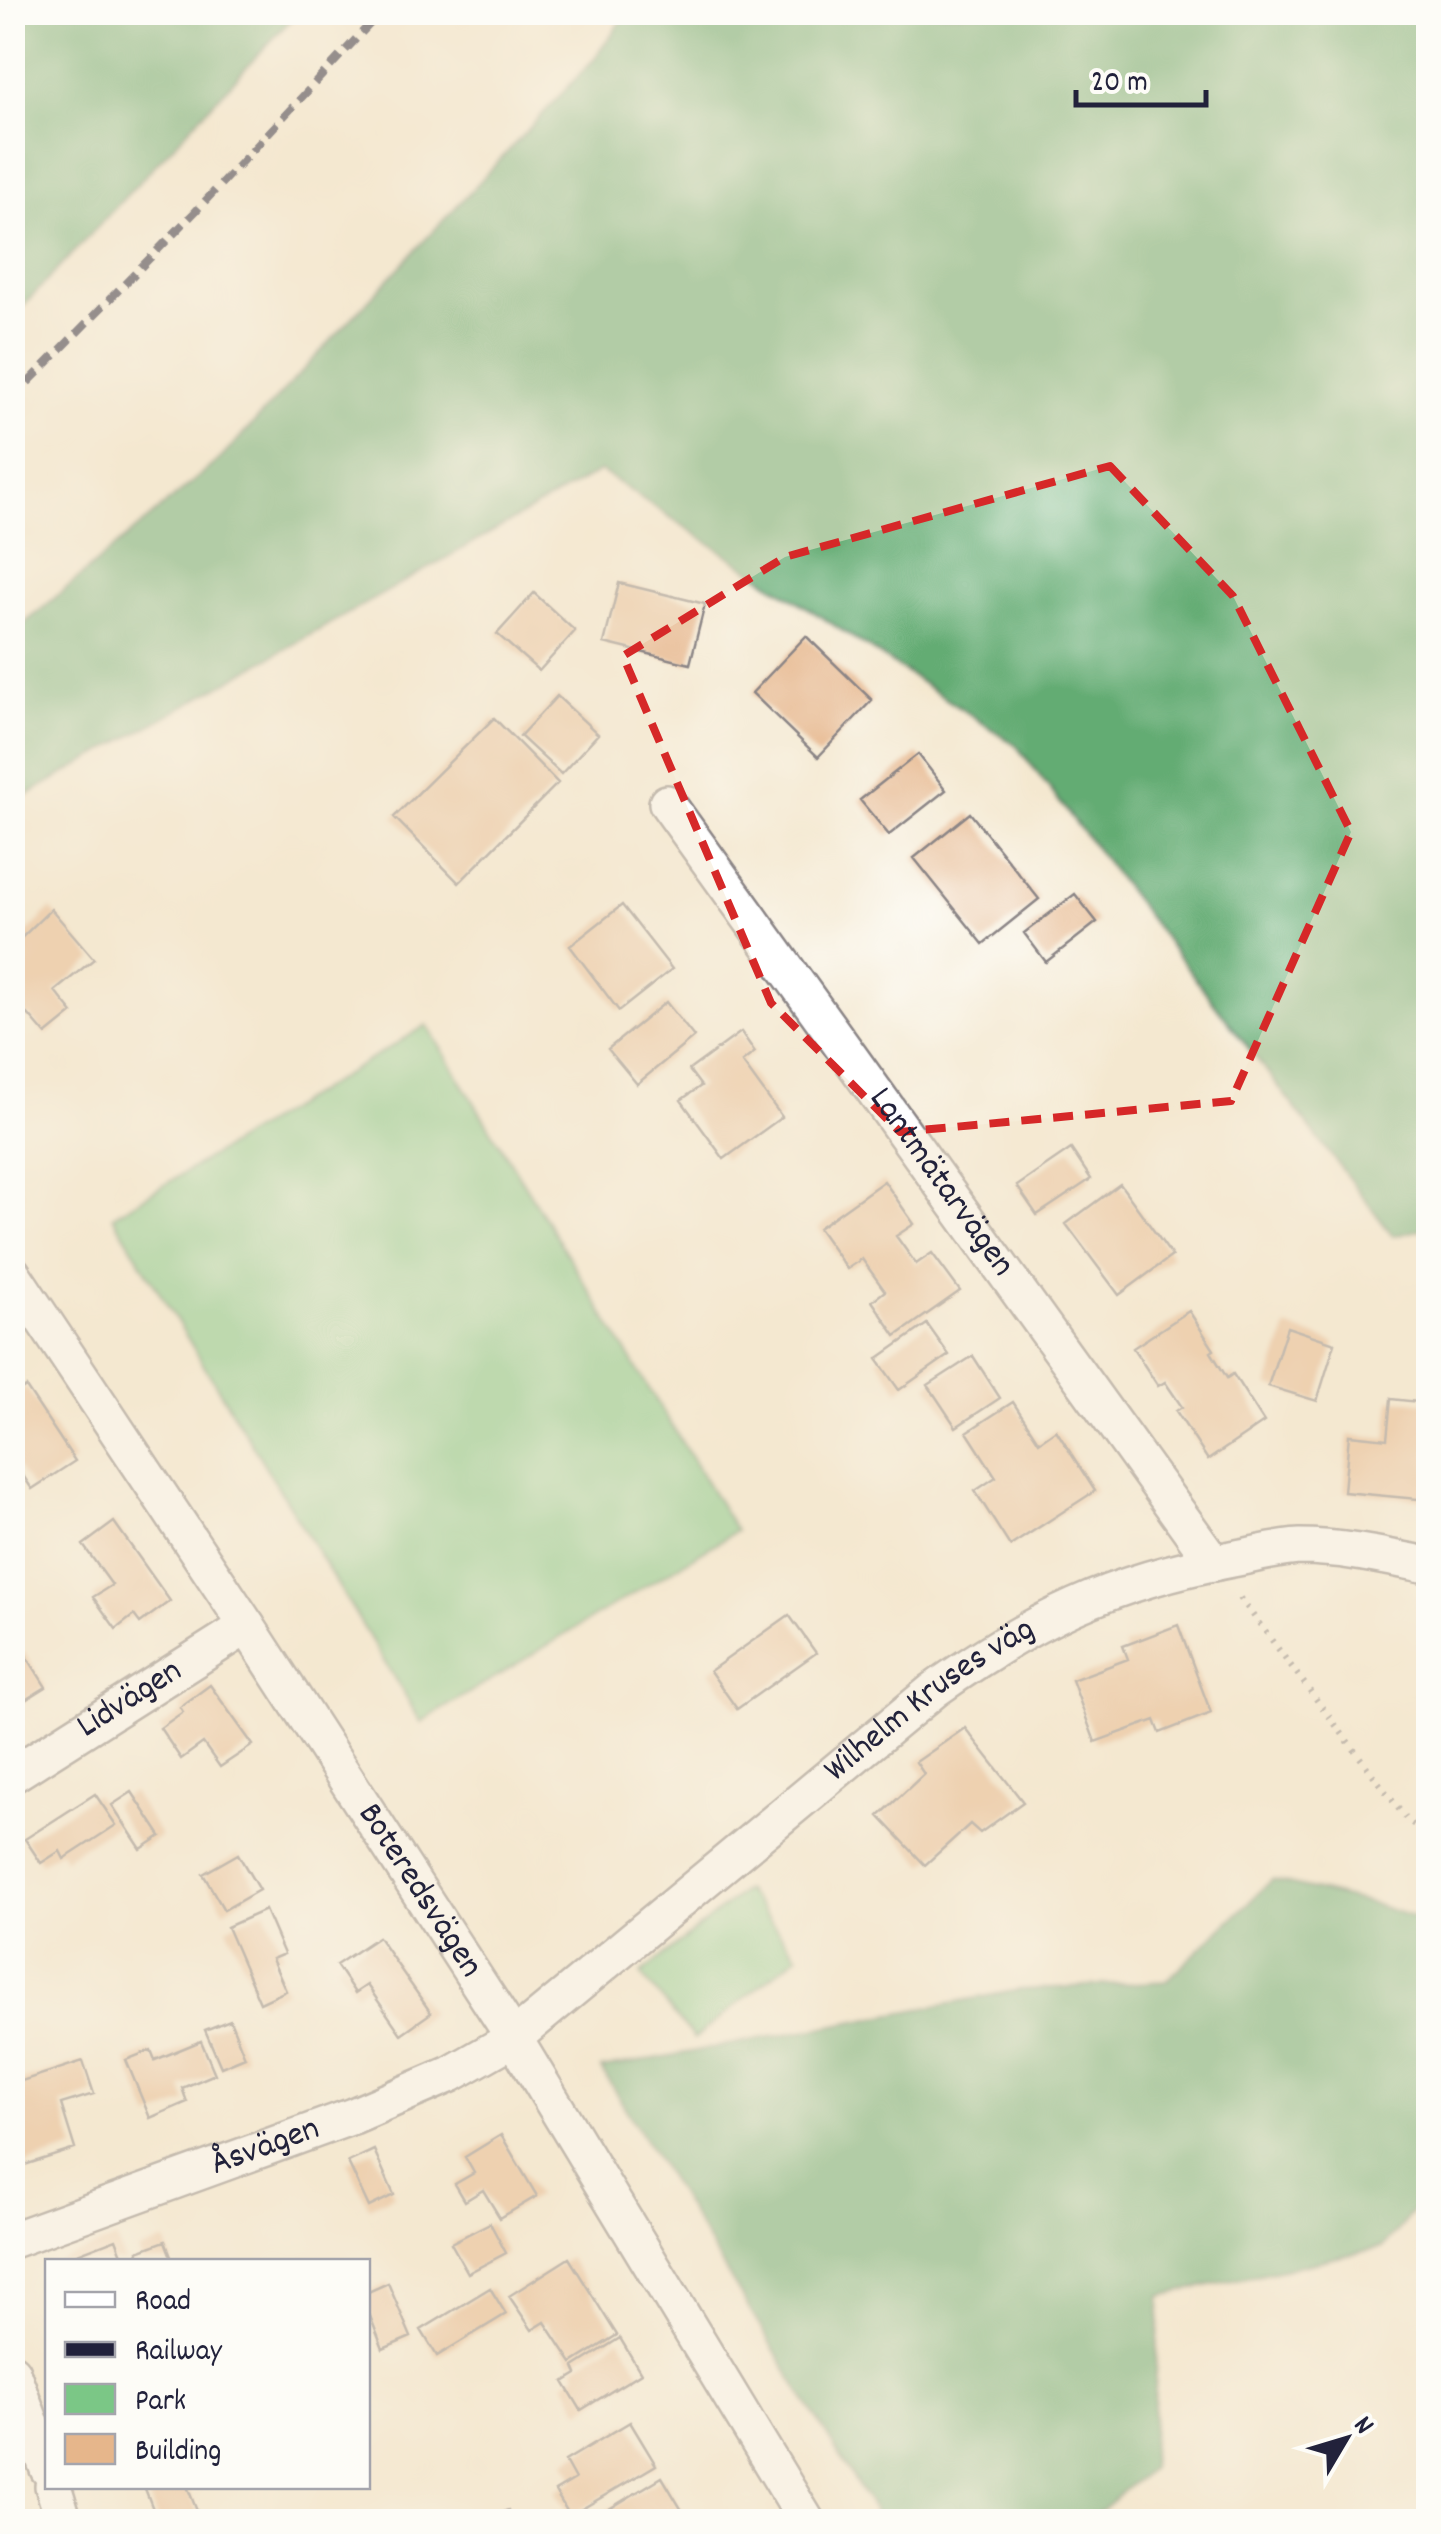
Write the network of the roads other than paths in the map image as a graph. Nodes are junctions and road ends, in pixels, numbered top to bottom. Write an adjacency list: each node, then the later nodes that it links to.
1 (667, 803): 3 (street, Lantmätarvägen)
2 (12, 1273): 5 (street, Boteredsvägen)
3 (1214, 1563): 4 (street, Wilhelm Kruses väg); 7 (street, Wilhelm Kruses väg)
4 (1428, 1565)
5 (247, 1626): 6 (street, Lidvägen); 7 (street, Boteredsvägen)
6 (12, 1775)
7 (514, 2038): 8 (street, Åsvägen); 13 (street, Boteredsvägen)
8 (12, 2240)
9 (12, 2372): 10 (street)
10 (45, 2461)
11 (54, 2489): 12 (street)
12 (64, 2522)
13 (807, 2522)

